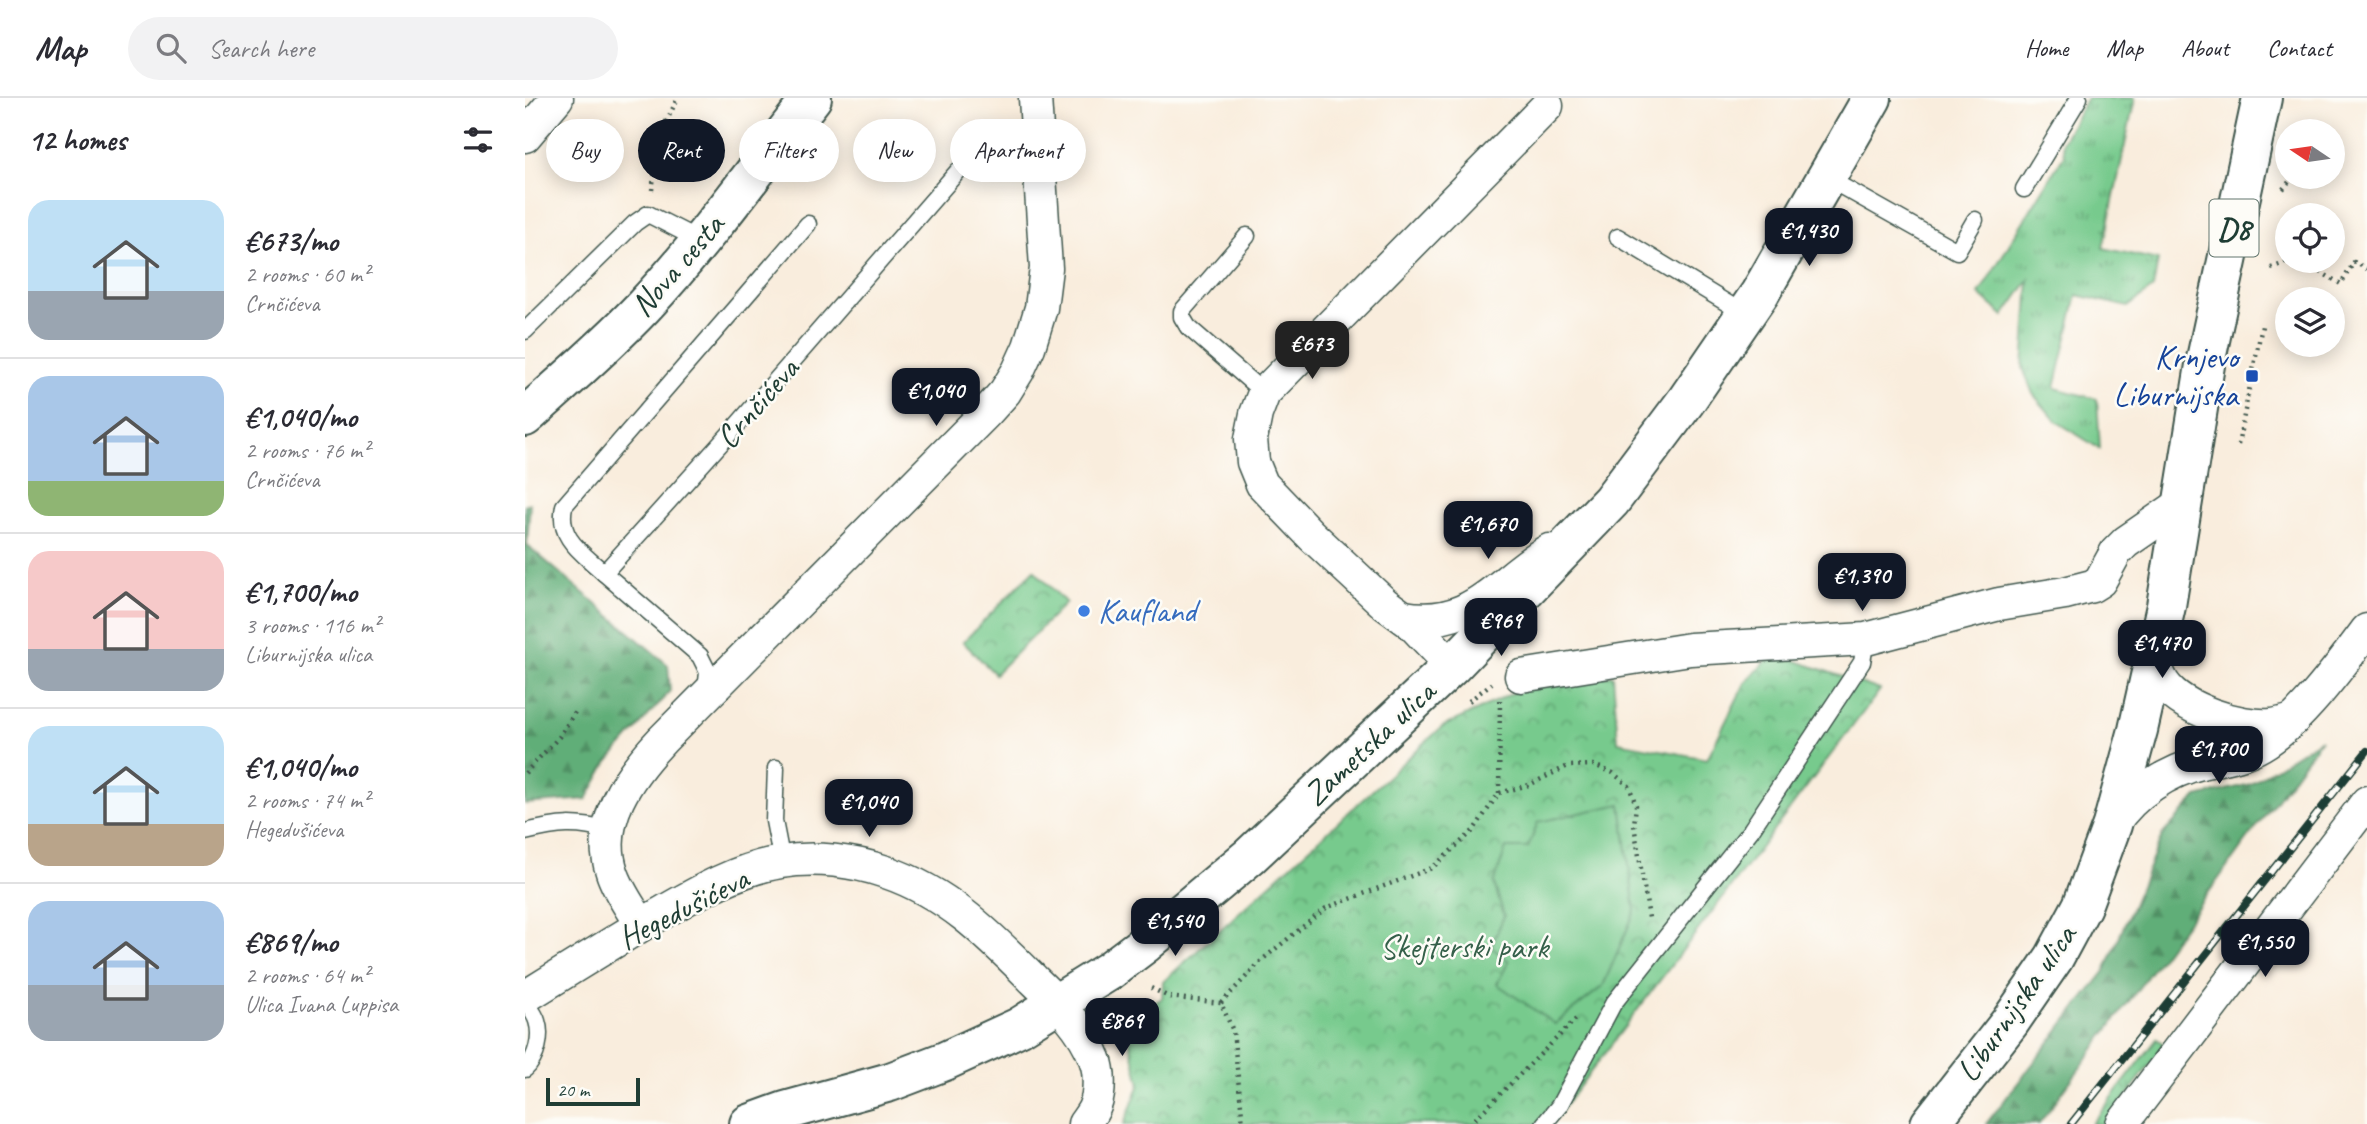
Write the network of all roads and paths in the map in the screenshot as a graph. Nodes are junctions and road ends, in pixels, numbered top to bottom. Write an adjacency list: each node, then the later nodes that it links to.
1 (557, 98): 10 (street)
2 (678, 98): 15 (path)
3 (812, 98): 20 (main road, Nova cesta)
4 (1035, 98): 9 (street)
5 (1872, 98): 11 (main road, Zametska ulica)
6 (2079, 98): 14 (lane)
7 (2262, 98): 31 (main road, Liburnijska ulica / D8)
8 (1544, 102): 28 (street)
9 (1036, 119)
10 (525, 136)
11 (1827, 178): 16 (lane); 25 (main road, Zametska ulica)
12 (950, 180): 33 (lane, Crnčićeva)
13 (1040, 182): 40 (street)
14 (2024, 189)
15 (648, 214): 20 (lane); 27 (lane)
16 (1975, 220)
17 (808, 224): 33 (lane)
18 (1247, 236): 28 (lane)
19 (1618, 237): 25 (lane)
20 (701, 240): 29 (main road, Nova cesta)
21 (2275, 267): 22 (path)
22 (2271, 268)
23 (2367, 269): 24 (path)
24 (2322, 273)
25 (1745, 314): 32 (main road, Zametska ulica)
26 (2262, 326): 30 (path)
27 (525, 331)
28 (1264, 393): 34 (street)
29 (525, 416)
30 (2238, 445)
31 (2184, 502): 36 (street); 37 (main road, Liburnijska ulica / D8)
32 (1573, 540): 34 (street); 39 (main road, Zametska ulica)
33 (604, 573): 40 (lane)
34 (1404, 617): 39 (street)
35 (2367, 630): 43 (street)
36 (1866, 639): 38 (street); 55 (lane)
37 (2154, 657): 42 (street); 44 (main road, Liburnijska ulica / D8)
38 (1521, 676)
39 (1458, 681): 48 (path); 58 (main road, Zametska ulica)
40 (704, 698): 51 (street)
41 (577, 709): 46 (path)
42 (2200, 710): 43 (street); 44 (street)
43 (2293, 720): 47 (street)
44 (2138, 729): 47 (street); 50 (main road, Liburnijska ulica / D8)
45 (776, 768): 53 (lane)
46 (525, 773)
47 (2171, 775): 50 (street)
48 (1499, 793): 55 (path); 59 (path)
49 (2367, 802): 68 (street)
50 (2112, 825): 67 (main road, Liburnijska ulica / D8)
51 (609, 831): 52 (lane); 54 (street)
52 (525, 832)
53 (782, 862): 54 (street, Hegedušićeva); 58 (street, Hegedušićeva)
54 (641, 925): 57 (street, Hegedušićeva)
55 (1667, 939): 60 (lane)
56 (1150, 988): 59 (path)
57 (525, 999): 61 (lane)
58 (1057, 1003): 62 (main road, Zametska ulica); 63 (street, Hegedušićeva)
59 (1221, 1003): 64 (path)
60 (1613, 1004): 65 (path); 66 (lane)
61 (525, 1069)
62 (749, 1124)
63 (1084, 1124)
64 (1243, 1124)
65 (1470, 1124)
66 (1544, 1124)
67 (1930, 1124)
68 (2122, 1124)

